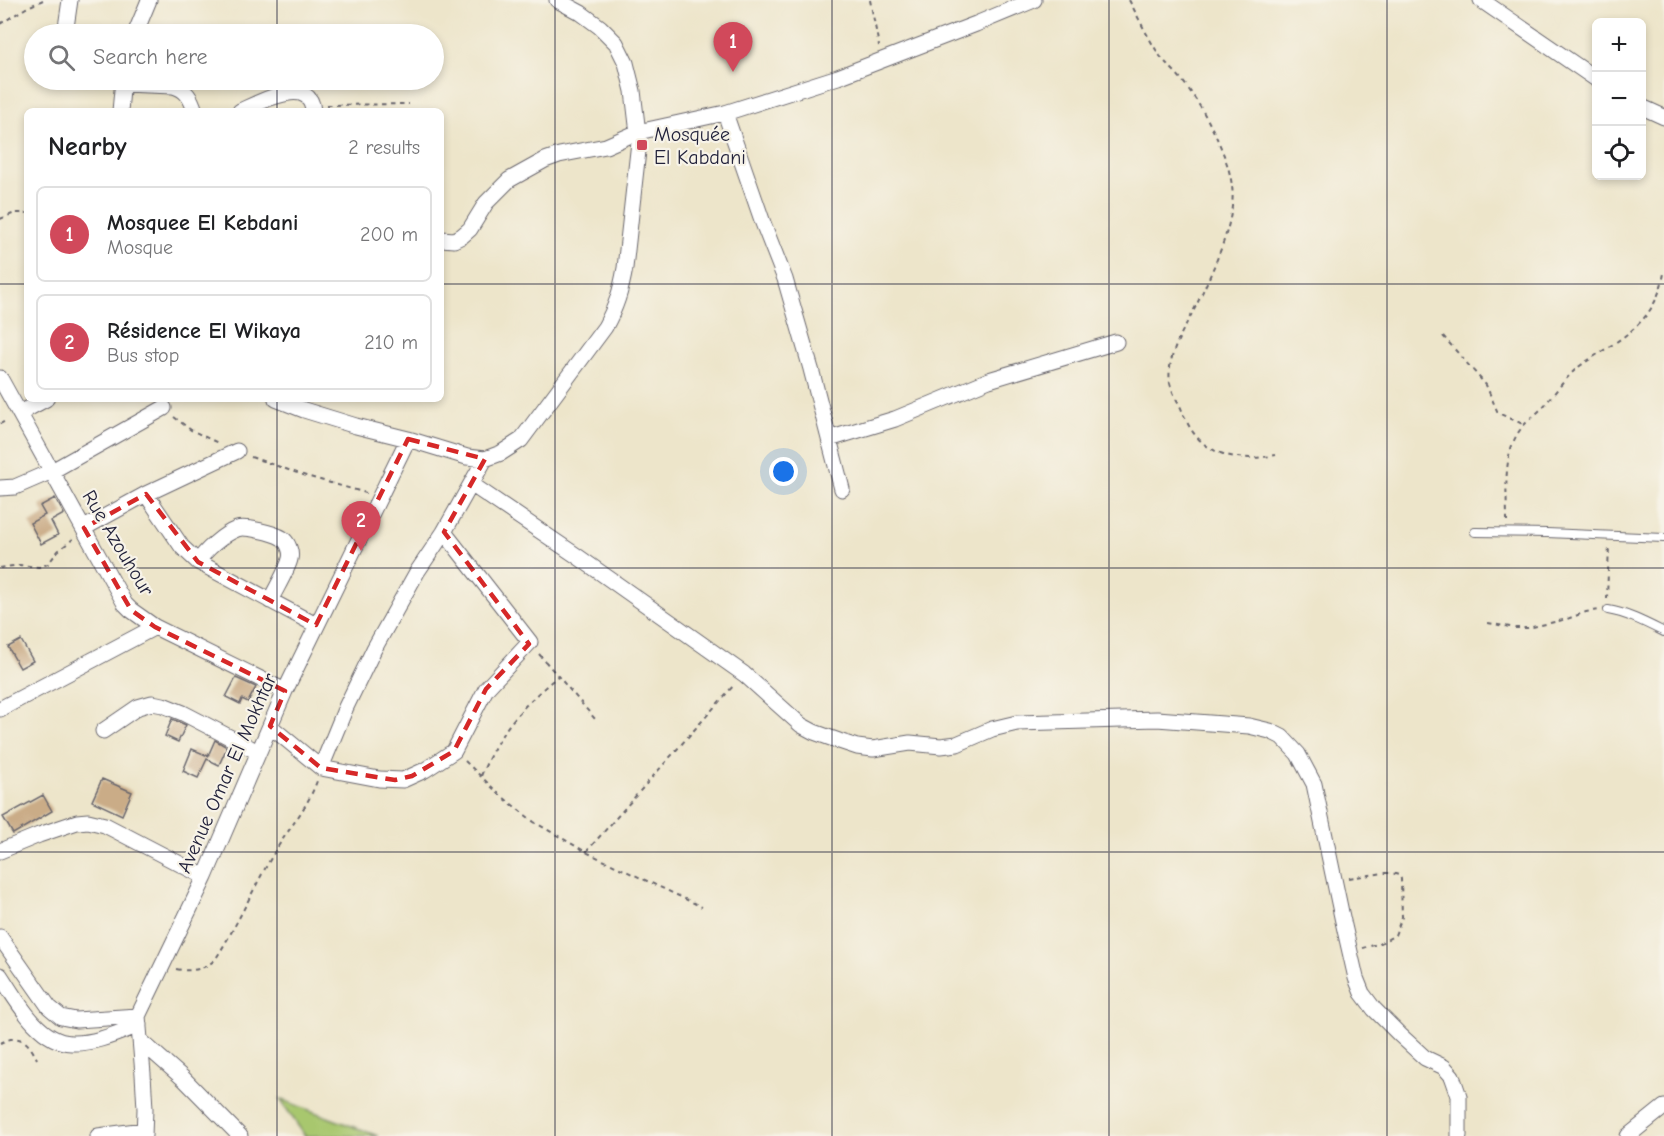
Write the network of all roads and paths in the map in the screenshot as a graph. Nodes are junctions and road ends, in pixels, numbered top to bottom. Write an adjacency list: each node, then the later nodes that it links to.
1 (43, 0): 9 (path)
2 (70, 0): 10 (street)
3 (149, 0): 11 (street)
4 (557, 0): 24 (street)
5 (870, 0): 12 (path)
6 (1034, 0): 12 (street)
7 (1129, 0): 40 (path)
8 (1481, 0): 13 (street)
9 (0, 24)
10 (66, 24)
11 (139, 24)
12 (883, 60): 22 (street)
13 (1592, 76)
14 (122, 90): 17 (street)
15 (183, 90): 18 (street)
16 (409, 104): 20 (path)
17 (120, 108)
18 (194, 108)
19 (247, 108): 20 (street)
20 (313, 108)
21 (1646, 109): 23 (street)
22 (725, 113): 24 (street); 38 (street)
23 (1664, 117)
24 (638, 132): 27 (street); 41 (street)
25 (24, 213): 26 (path)
26 (0, 219)
27 (444, 240)
28 (1664, 273): 36 (path)
29 (1443, 336): 36 (path)
30 (1116, 342): 38 (street)
31 (0, 378): 35 (street, Rue Azouhour)
32 (40, 402): 35 (street)
33 (284, 402): 37 (street)
34 (164, 408): 39 (path); 42 (street)
35 (20, 413): 42 (street, Rue Azouhour)
36 (1525, 424): 51 (path)
37 (408, 439): 41 (street); 47 (street, Avenue Omar El Mokhtar)
38 (829, 439): 45 (street)
39 (237, 451): 46 (street); 47 (path)
40 (1276, 455)
41 (485, 459): 43 (street)
42 (52, 471): 44 (street); 48 (street, Rue Azouhour)
43 (471, 484): 49 (street); 63 (street)
44 (0, 488)
45 (842, 489)
46 (146, 494): 48 (street); 54 (street)
47 (381, 497): 59 (street, Avenue Omar El Mokhtar)
48 (85, 531): 55 (path); 60 (street, Rue Azouhour)
49 (444, 532): 62 (street); 72 (street)
50 (1475, 532): 51 (lane)
51 (1508, 533): 52 (lane)
52 (1609, 536): 53 (lane); 57 (path)
53 (1664, 538)
54 (198, 562): 56 (street); 56 (street)
55 (0, 568)
56 (270, 601): 59 (street)
57 (1608, 610): 58 (path); 61 (lane)
58 (1488, 623)
59 (316, 626): 65 (street, Avenue Omar El Mokhtar)
60 (154, 627): 65 (street, Rue Azouhour); 66 (street)
61 (1664, 632)
62 (530, 642): 64 (path); 70 (street)
63 (744, 674): 75 (path); 77 (street)
64 (558, 676): 67 (path); 73 (path)
65 (285, 691): 68 (street, Avenue Omar El Mokhtar)
66 (0, 709)
67 (595, 719)
68 (270, 726): 71 (street, Avenue Omar El Mokhtar); 72 (street)
69 (103, 731): 71 (street)
70 (454, 751): 72 (street); 73 (path)
71 (258, 752): 76 (street, Avenue Omar El Mokhtar)
72 (321, 768): 81 (path)
73 (481, 776): 75 (path)
74 (0, 851): 76 (street)
75 (586, 852): 78 (path)
76 (205, 877): 81 (street, Avenue Omar El Mokhtar)
77 (1335, 880): 80 (street); 80 (path)
78 (702, 907)
79 (0, 937): 83 (street)
80 (1350, 952): 91 (street)
81 (161, 967): 83 (street, Avenue Omar El Mokhtar)
82 (0, 975): 83 (street)
83 (138, 1021): 84 (street)
84 (141, 1042): 88 (street); 90 (street)
85 (0, 1043): 86 (path)
86 (37, 1059)
87 (1664, 1107): 92 (street)
88 (144, 1133): 89 (street)
89 (98, 1136)
90 (240, 1136)
91 (1459, 1136)
92 (1628, 1136)

